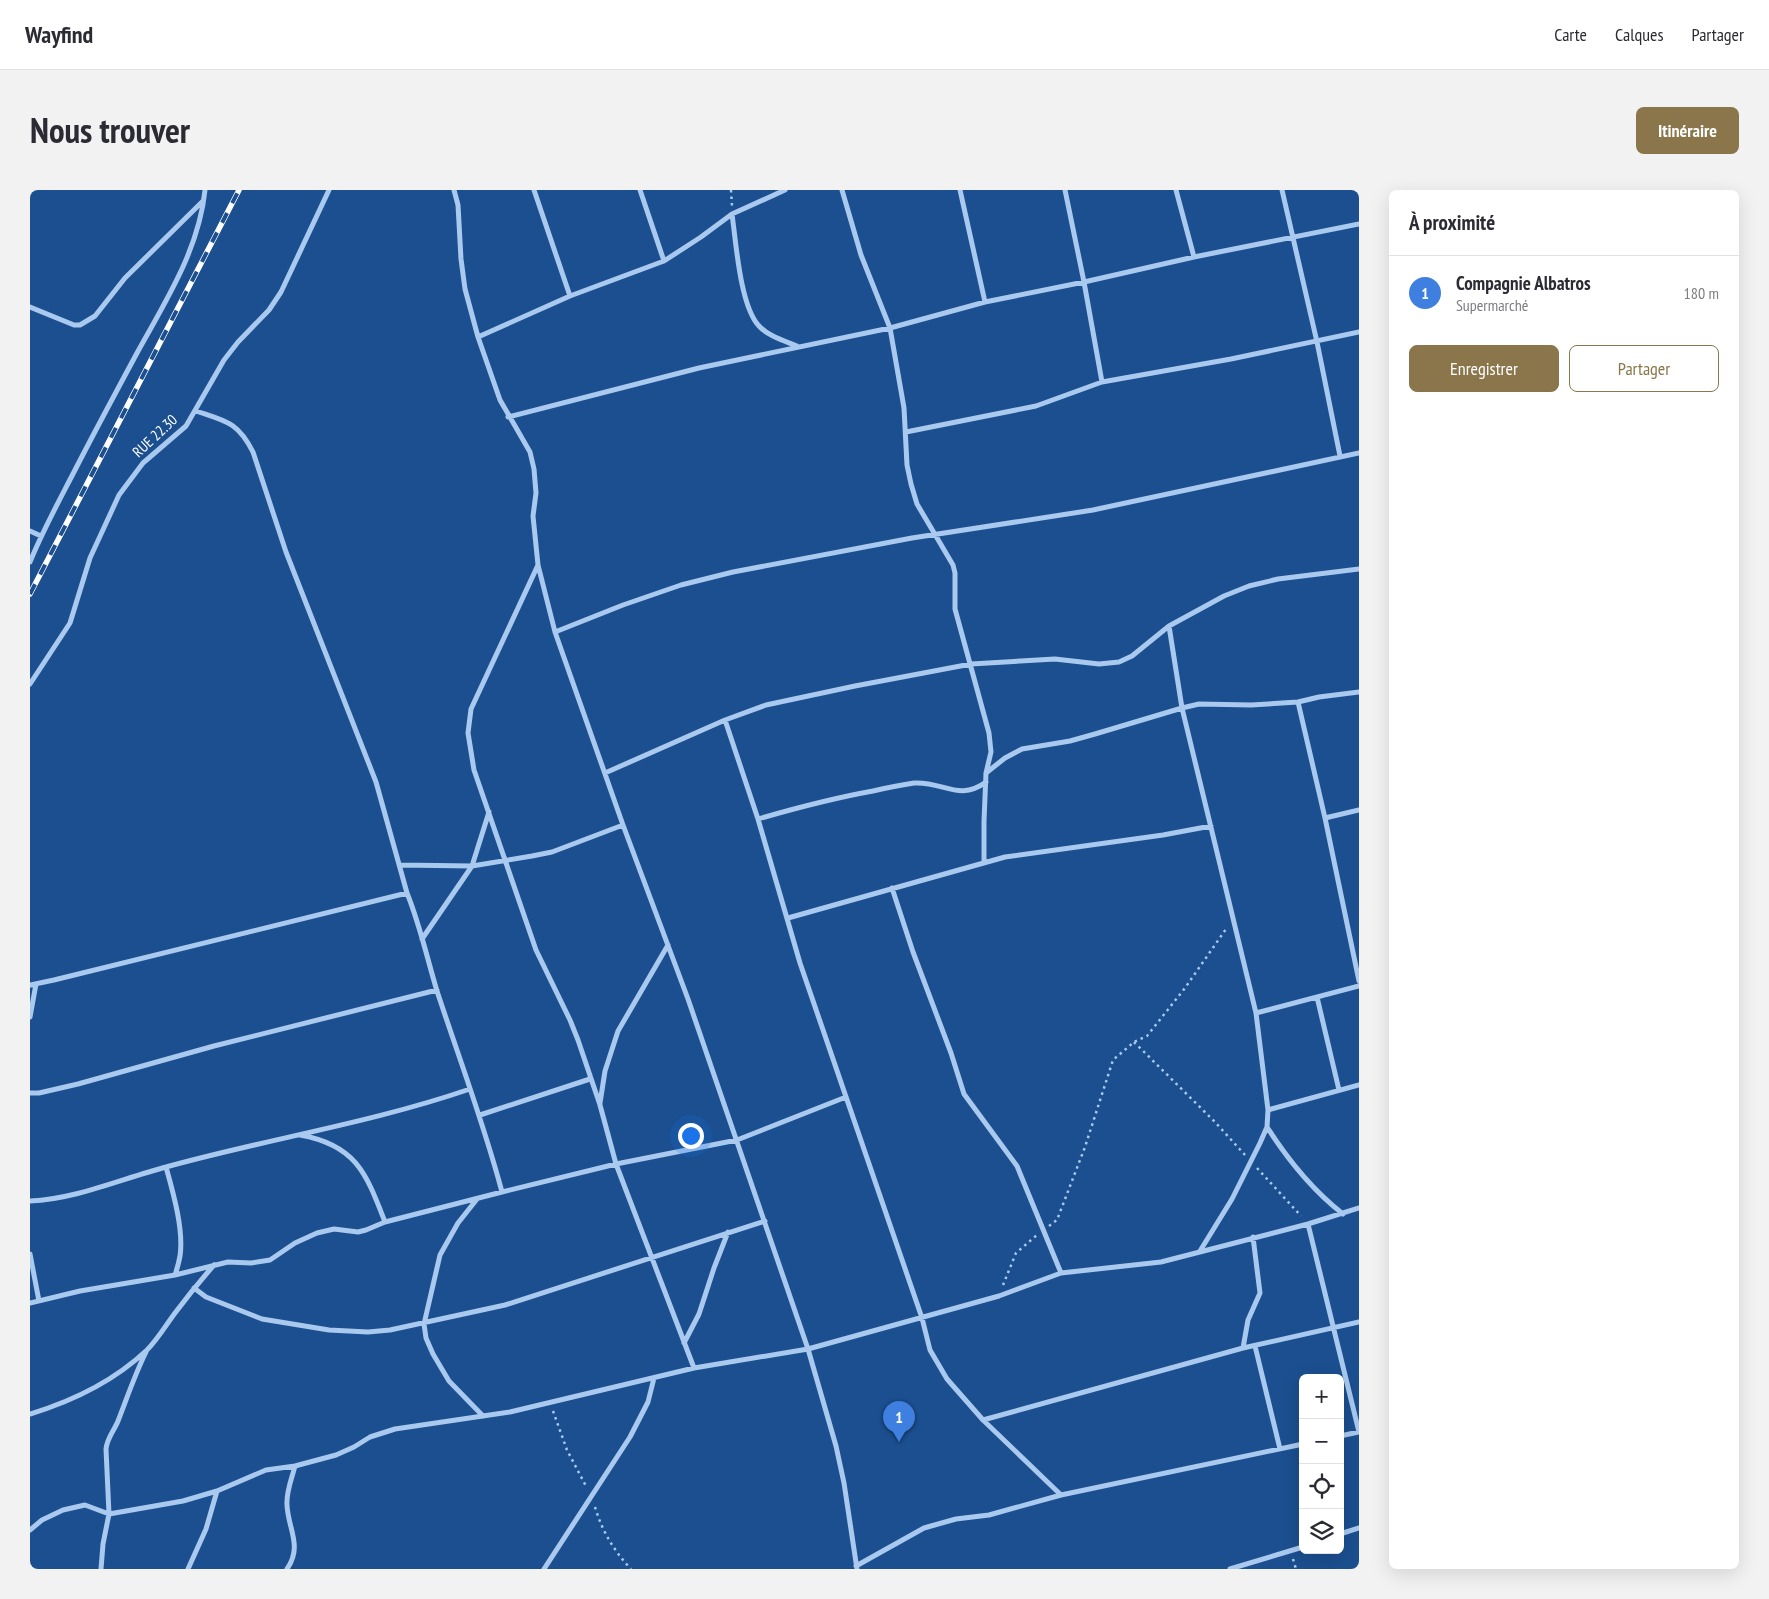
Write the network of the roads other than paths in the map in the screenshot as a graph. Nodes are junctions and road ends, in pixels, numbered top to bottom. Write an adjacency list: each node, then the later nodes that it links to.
1 (205, 190): 12 (street)
2 (329, 190): 28 (street, RUE 22.30)
3 (454, 190): 24 (street)
4 (534, 190): 19 (street)
5 (640, 190): 17 (street)
6 (785, 190): 13 (street)
7 (842, 190): 22 (street)
8 (960, 190): 20 (street)
9 (1064, 190): 18 (street)
10 (1176, 190): 16 (street)
11 (1282, 190): 15 (street)
12 (204, 201): 21 (street); 35 (street)
13 (732, 214): 17 (street); 26 (street)
14 (1359, 224): 15 (street)
15 (1293, 238): 16 (street); 25 (street)
16 (1194, 257): 18 (street)
17 (664, 261): 19 (street)
18 (1084, 282): 20 (street); 27 (street)
19 (570, 296): 24 (street)
20 (985, 302): 22 (street)
21 (30, 308)
22 (890, 328): 26 (street); 30 (street)
23 (1359, 332): 25 (street)
24 (478, 336): 29 (street)
25 (1317, 342): 27 (street); 32 (street)
26 (797, 346): 29 (street)
27 (1102, 382): 30 (street)
28 (196, 411): 42 (street, RUE 22.30); 58 (street)
29 (508, 417): 37 (street)
30 (906, 432): 34 (street)
31 (1359, 453): 32 (street)
32 (1340, 456): 34 (street)
33 (30, 531): 35 (street)
34 (935, 535): 40 (street); 41 (street)
35 (41, 536): 36 (street)
36 (30, 562)
37 (538, 565): 40 (street); 51 (street)
38 (1359, 568): 39 (street)
39 (1169, 626): 41 (street); 45 (street)
40 (555, 632): 47 (street)
41 (971, 664): 46 (street); 48 (street)
42 (30, 684)
43 (1359, 692): 44 (street)
44 (1298, 702): 45 (street); 52 (street)
45 (1182, 708): 48 (street); 55 (street)
46 (725, 720): 47 (street); 53 (street)
47 (605, 773): 54 (street)
48 (986, 773): 49 (street)
49 (986, 782): 53 (street); 57 (street)
50 (1359, 810): 52 (street)
51 (489, 812): 56 (street); 59 (street)
52 (1325, 818): 65 (street)
53 (758, 819): 62 (street)
54 (623, 825): 56 (street); 64 (street)
55 (1211, 826): 57 (street); 70 (street)
56 (506, 861): 59 (street); 72 (street)
57 (984, 863): 60 (street)
58 (400, 864): 59 (street); 61 (street)
59 (472, 866): 63 (street)
60 (892, 888): 62 (street); 100 (street)
61 (407, 893): 63 (street); 66 (street)
62 (788, 918): 77 (street)
63 (422, 939): 68 (street)
64 (668, 945): 78 (street); 83 (street)
65 (1359, 981)
66 (33, 985): 71 (street)
67 (1359, 986): 69 (street)
68 (437, 990): 74 (street); 76 (street)
69 (1317, 997): 70 (street); 75 (street)
70 (1256, 1013): 79 (street)
71 (30, 1016)
72 (590, 1080): 78 (street); 80 (street)
73 (1359, 1085): 75 (street)
74 (470, 1090): 80 (street); 82 (street)
75 (1339, 1090): 79 (street)
76 (30, 1093)
77 (846, 1097): 83 (street); 105 (street)
78 (600, 1106): 84 (street)
79 (1268, 1110): 81 (street)
80 (480, 1115): 86 (street)
81 (1267, 1127): 90 (street); 96 (street)
82 (297, 1134): 85 (street); 92 (street)
83 (737, 1140): 84 (street); 91 (street)
84 (616, 1164): 86 (street); 98 (street)
85 (166, 1167): 88 (street); 101 (street)
86 (502, 1192): 87 (street)
87 (477, 1198): 92 (street); 107 (street)
88 (30, 1201)
89 (1359, 1208): 90 (street)
90 (1342, 1214): 93 (street)
91 (765, 1221): 94 (street); 113 (street)
92 (385, 1222): 99 (street)
93 (1308, 1224): 95 (street); 108 (street)
94 (728, 1232): 98 (street); 109 (street)
95 (1253, 1237): 96 (street); 111 (street)
96 (1200, 1251): 100 (street)
97 (30, 1254): 103 (street)
98 (652, 1257): 107 (street); 109 (street)
99 (214, 1265): 101 (street); 102 (street)
100 (1061, 1273): 105 (street)
101 (175, 1275): 103 (street)
102 (194, 1288): 107 (street); 112 (street)
103 (39, 1301): 104 (street)
104 (30, 1303)
105 (922, 1318): 113 (street); 118 (street)
106 (1359, 1322): 108 (street)
107 (424, 1324): 117 (street)
108 (1334, 1326): 110 (street); 119 (street)
109 (684, 1343): 114 (street)
110 (1255, 1346): 111 (street); 122 (street)
111 (1243, 1348): 118 (street)
112 (148, 1349): 116 (street); 126 (street)
113 (808, 1349): 114 (street); 131 (street)
114 (694, 1368): 115 (street)
115 (654, 1378): 117 (street); 135 (street)
116 (30, 1414)
117 (483, 1416): 123 (street)
118 (983, 1420): 125 (street)
119 (1359, 1432): 120 (street)
120 (1344, 1435)
121 (1299, 1445): 122 (street)
122 (1280, 1449): 125 (street)
123 (295, 1466): 124 (street); 134 (street)
124 (217, 1491): 126 (street); 133 (street)
125 (1061, 1495): 131 (street)
126 (109, 1514): 128 (street); 132 (street)
127 (1359, 1528): 129 (street)
128 (30, 1530)
129 (1344, 1533)
130 (1299, 1548): 136 (street)
131 (857, 1568)
132 (101, 1569)
133 (188, 1569)
134 (287, 1569)
135 (544, 1569)
136 (1230, 1569)

